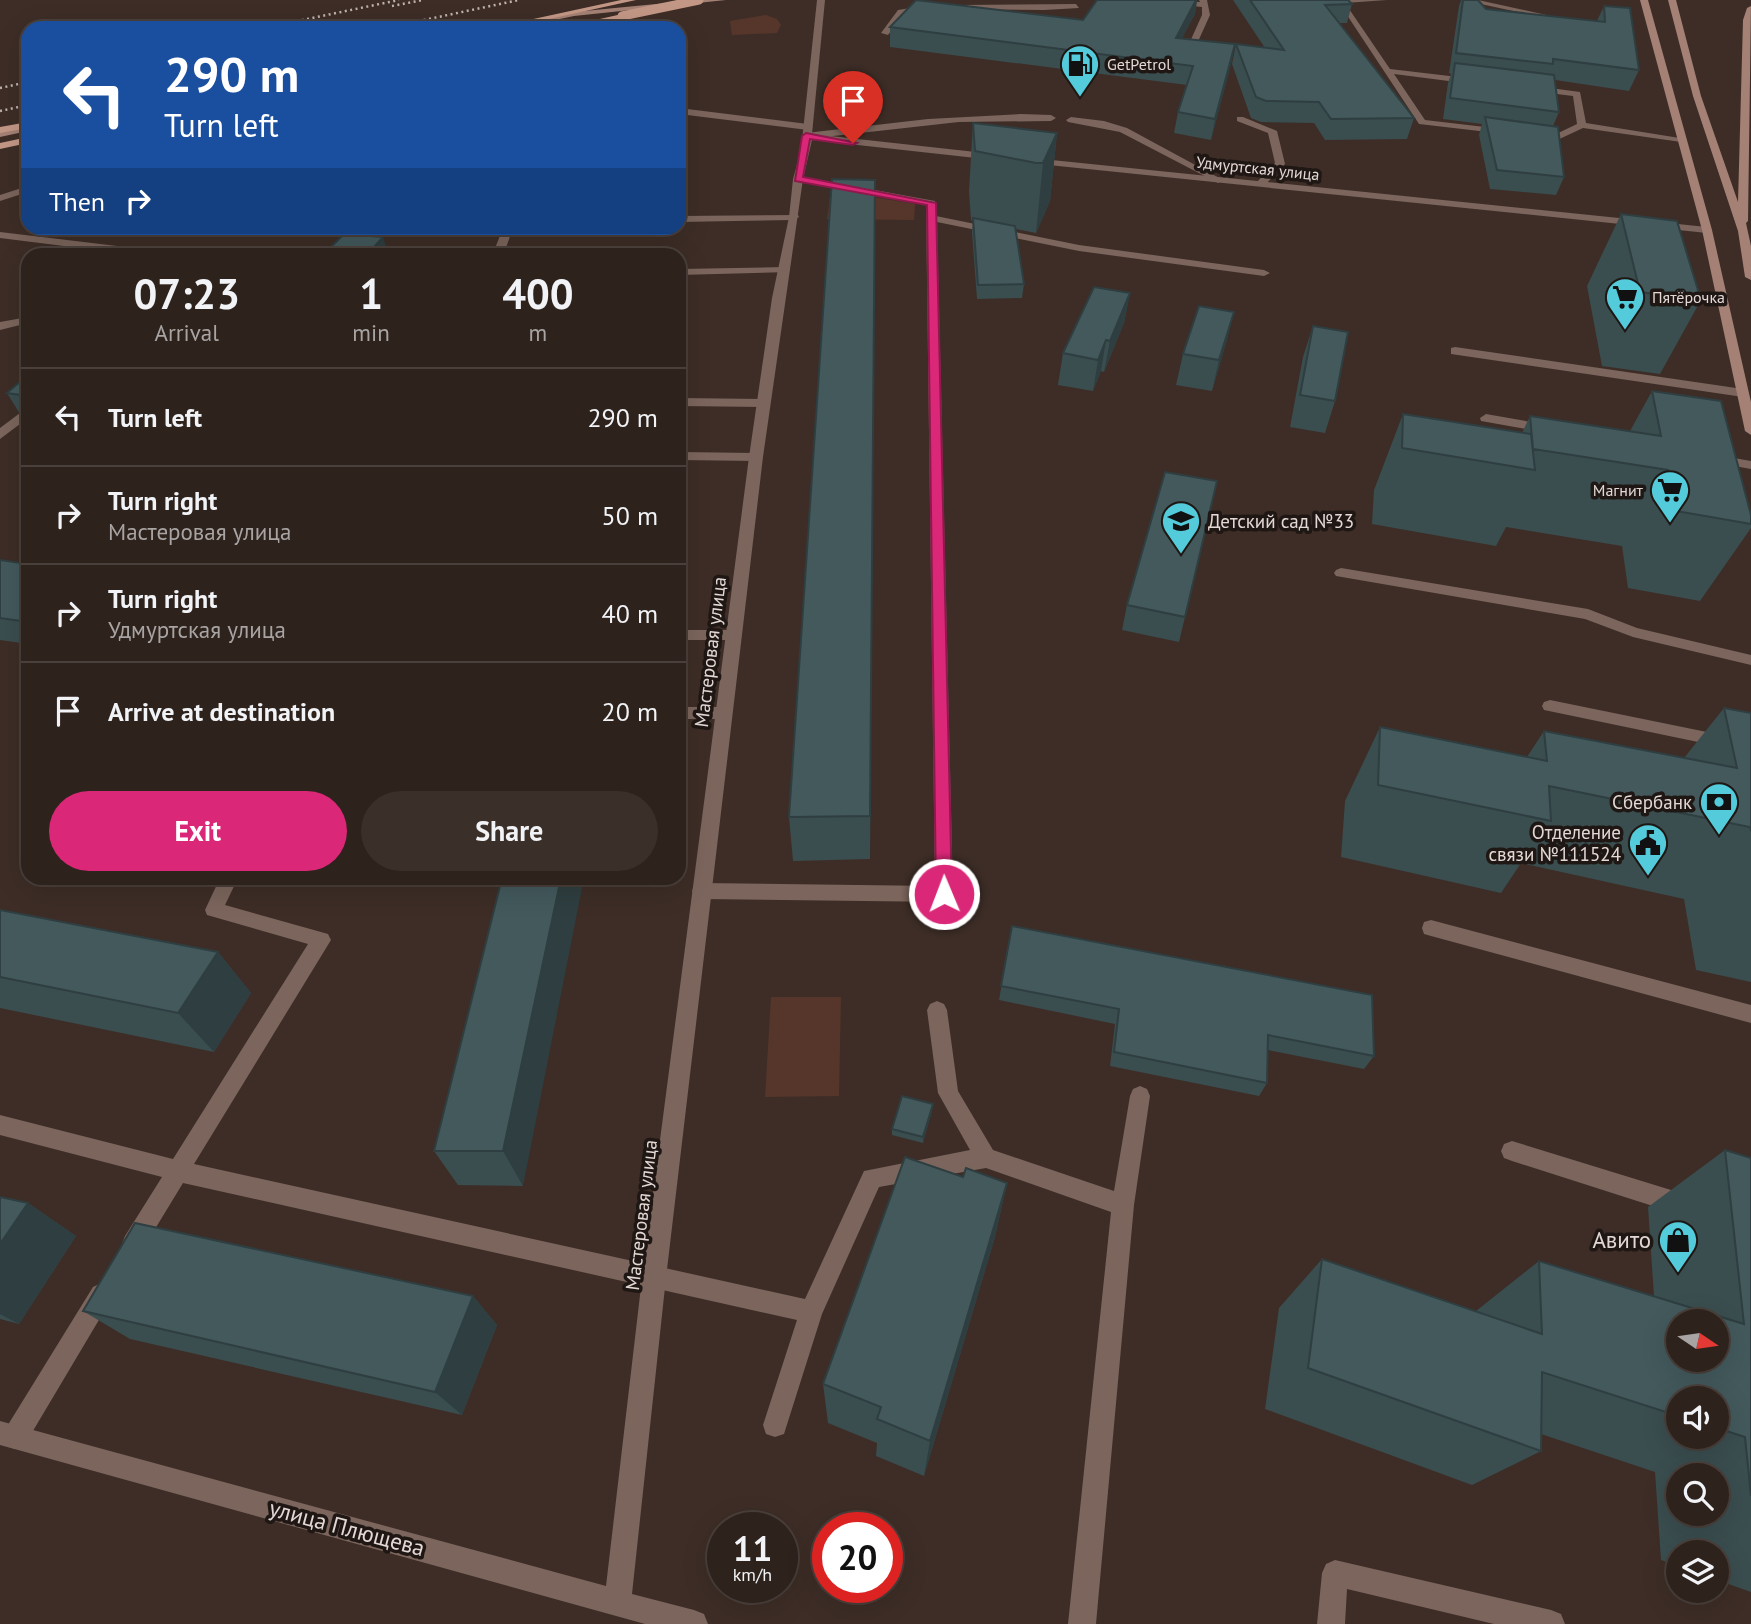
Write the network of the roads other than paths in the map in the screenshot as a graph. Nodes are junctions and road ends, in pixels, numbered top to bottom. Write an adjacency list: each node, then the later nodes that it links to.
1 (632, 0): 16 (main road)
2 (699, 0): 19 (main road, bridge)
3 (722, 0): 11 (street)
4 (821, 0): 32 (street, Мастеровая улица)
5 (1135, 0): 9 (street)
6 (1383, 0): 23 (street)
7 (1466, 0): 20 (street)
8 (1672, 0): 50 (street)
9 (1205, 3): 22 (street)
10 (1644, 3): 36 (street)
11 (660, 6): 17 (street); 18 (street)
12 (935, 7): 21 (street)
13 (949, 7): 15 (street)
14 (1746, 9): 50 (street)
15 (1066, 19)
16 (530, 21)
17 (539, 21)
18 (588, 21)
19 (598, 21)
20 (1575, 22)
21 (885, 33)
22 (1188, 55)
23 (1387, 71): 24 (street); 34 (street)
24 (1482, 82)
25 (1523, 87): 30 (street)
26 (686, 112): 32 (street)
27 (1051, 118): 32 (street)
28 (1240, 119): 43 (street)
29 (1071, 120): 42 (street)
30 (1582, 125): 35 (street); 36 (street)
31 (21, 128): 33 (street)
32 (807, 131): 39 (street); 41 (street, Мастеровая улица)
33 (0, 132)
34 (1513, 134)
35 (1526, 135)
36 (1681, 139): 49 (street)
37 (21, 142): 38 (street)
38 (0, 146)
39 (1002, 158)
40 (1016, 160): 42 (street, Удмуртская улица)
41 (798, 179): 46 (street, Мастеровая улица); 47 (street)
42 (1218, 180): 43 (street, Удмуртская улица)
43 (1260, 184): 49 (street, Удмуртская улица)
44 (21, 191): 45 (street)
45 (0, 198)
46 (794, 217): 48 (street); 53 (street, Мастеровая улица)
47 (932, 218): 55 (street); 81 (street)
48 (686, 219)
49 (1707, 230): 60 (street)
50 (1747, 231): 56 (street)
51 (0, 235): 52 (street)
52 (109, 248)
53 (784, 270): 54 (street); 62 (street, Мастеровая улица)
54 (686, 272)
55 (1264, 273)
56 (1751, 277)
57 (21, 322): 58 (street)
58 (0, 326)
59 (1455, 351): 60 (street)
60 (1743, 393): 65 (street)
61 (686, 402): 62 (street)
62 (763, 402): 69 (street, Мастеровая улица)
63 (21, 417): 67 (street)
64 (1486, 418): 66 (street)
65 (1751, 431)
66 (1564, 432)
67 (0, 435)
68 (686, 456): 69 (street)
69 (756, 457): 74 (street, Мастеровая улица)
70 (1707, 458): 71 (street)
71 (1751, 465)
72 (1341, 573): 75 (street)
73 (686, 635): 74 (street)
74 (734, 635): 78 (street, Мастеровая улица)
75 (1751, 660)
76 (1550, 706): 79 (street)
77 (686, 713): 78 (street)
78 (724, 713): 81 (street, Мастеровая улица)
79 (1751, 747)
80 (226, 885): 89 (street)
81 (701, 891): 92 (street, Мастеровая улица)
82 (1431, 928): 84 (street)
83 (937, 1010): 88 (street)
84 (1751, 1014)
85 (1140, 1096): 90 (street)
86 (0, 1125): 89 (street)
87 (1512, 1151): 91 (street)
88 (986, 1158): 90 (street); 93 (street)
89 (177, 1171): 92 (street); 95 (street)
90 (1123, 1205): 98 (street)
91 (1698, 1209)
92 (654, 1278): 93 (street); 96 (street, Мастеровая улица)
93 (811, 1312): 94 (street)
94 (775, 1425)
95 (7, 1435): 96 (street, улица Плющева)
96 (618, 1603): 97 (street, улица Плющева)
97 (694, 1624)
98 (1082, 1624)
99 (1331, 1624): 100 (street)
100 (1551, 1624)

